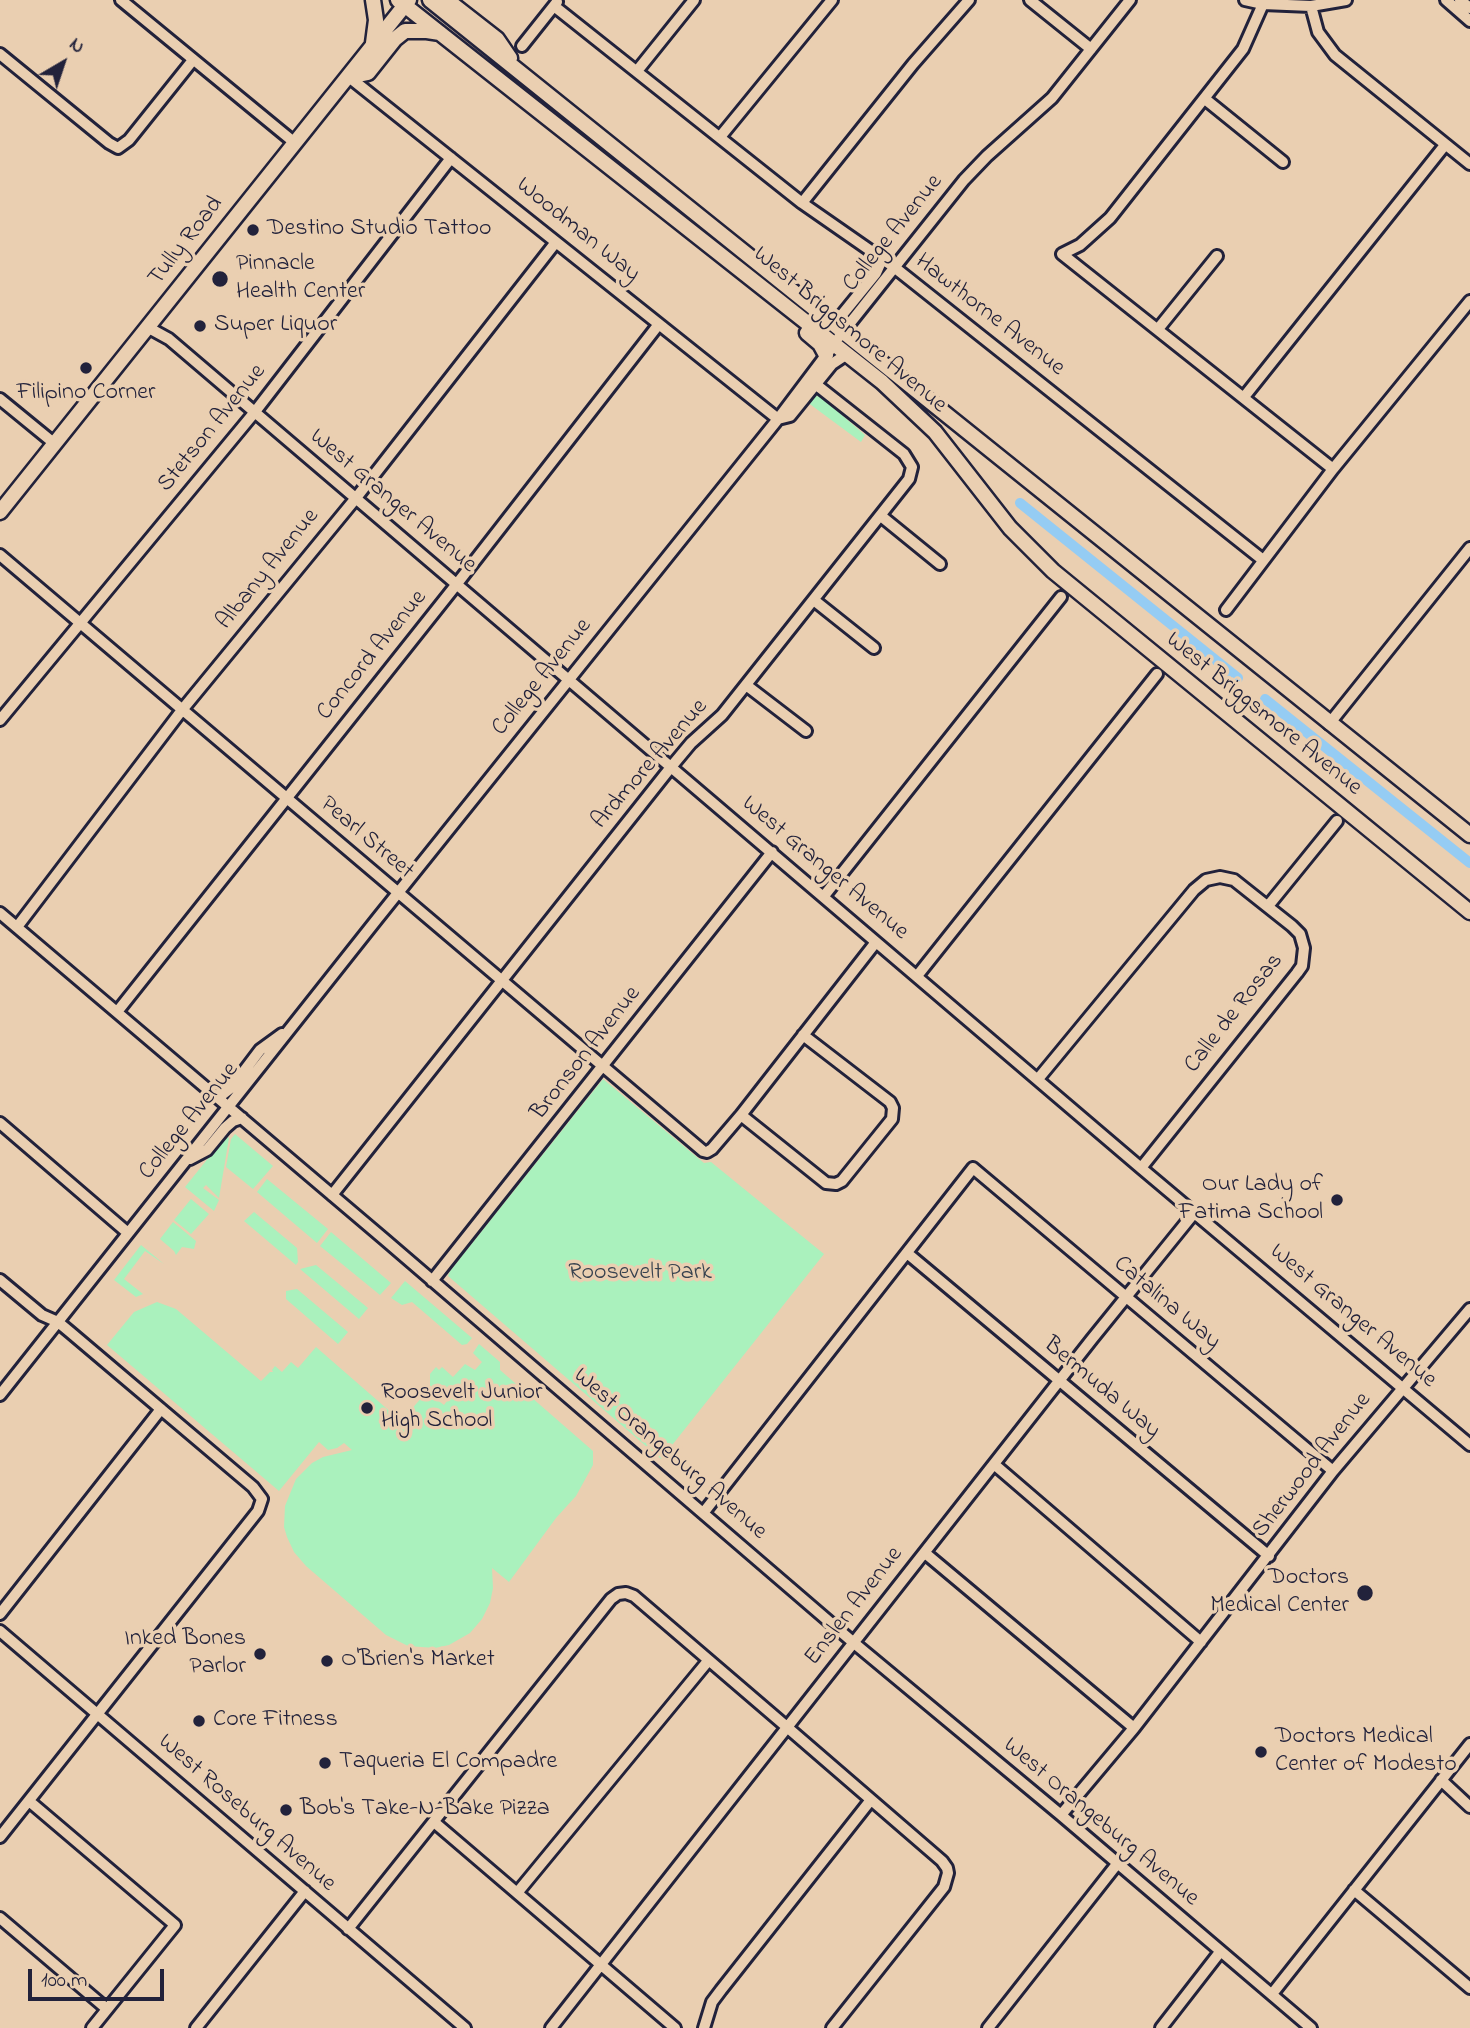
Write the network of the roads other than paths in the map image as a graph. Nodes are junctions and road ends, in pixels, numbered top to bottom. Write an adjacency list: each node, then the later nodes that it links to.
1 (121, 0): 25 (street)
2 (373, 0): 22 (main road)
3 (430, 0): 26 (main road, West Briggsmore Avenue)
4 (447, 0): 26 (main road)
5 (694, 0): 27 (street)
6 (832, 0): 30 (street)
7 (969, 0): 36 (street)
8 (1030, 0): 23 (street)
9 (1130, 0): 23 (street, College Avenue)
10 (1245, 0): 16 (street)
11 (1346, 0): 17 (street)
12 (1446, 0): 19 (street)
13 (1460, 0): 18 (street)
14 (404, 2): 20 (main road, West Briggsmore Avenue); 22 (main road, Tully Road)
15 (557, 3): 21 (street); 27 (street, Hawthorne Avenue)
16 (1263, 4): 17 (street); 29 (street)
17 (1311, 6): 32 (street)
18 (1470, 8)
19 (1470, 21)
20 (440, 33): 28 (main road); 47 (main road, West Briggsmore Avenue)
21 (522, 46)
22 (372, 47): 28 (main road, Tully Road)
23 (1091, 49): 40 (street, College Avenue)
24 (0, 54): 25 (street)
25 (193, 60): 31 (street)
26 (518, 71): 44 (main road, West Briggsmore Avenue)
27 (637, 71): 30 (street, Hawthorne Avenue)
28 (349, 77): 31 (main road, Tully Road); 33 (street, Woodman Way)
29 (1205, 99): 34 (street); 46 (street)
30 (720, 137): 36 (street, Hawthorne Avenue)
31 (295, 143): 45 (main road, Tully Road)
32 (1446, 145): 35 (street); 50 (street)
33 (451, 158): 37 (street, Woodman Way); 52 (street, Stetson Avenue)
34 (1283, 162)
35 (1470, 164)
36 (802, 203): 38 (street, Hawthorne Avenue)
37 (556, 242): 43 (street, Woodman Way); 56 (street, Albany Avenue)
38 (877, 256): 40 (street, Hawthorne Avenue); 41 (street)
39 (1217, 256): 46 (street)
40 (894, 267): 41 (street); 44 (street, College Avenue); 61 (street, Hawthorne Avenue)
41 (876, 272): 44 (street)
42 (1470, 301): 55 (street)
43 (659, 324): 53 (street, Woodman Way); 63 (street, Concord Avenue)
44 (838, 327): 47 (street, College Avenue); 74 (main road, West Briggsmore Avenue)
45 (149, 328): 52 (street, West Granger Avenue); 54 (main road, Tully Road)
46 (1158, 329): 50 (street)
47 (830, 350): 48 (main road, West Briggsmore Avenue); 49 (street, College Avenue)
48 (847, 354): 49 (street); 84 (main road, West Briggsmore Avenue)
49 (813, 382): 53 (street, College Avenue); 58 (street, Ardmore Avenue)
50 (1244, 397): 55 (street)
51 (0, 398): 54 (street)
52 (254, 413): 56 (street, West Granger Avenue); 67 (street, Stetson Avenue)
53 (778, 419): 70 (street, College Avenue)
54 (55, 444): 57 (main road, Tully Road)
55 (1333, 469): 61 (street)
56 (356, 498): 63 (street, West Granger Avenue); 72 (street, Albany Avenue)
57 (0, 512)
58 (881, 516): 62 (street); 65 (street, Ardmore Avenue)
59 (1470, 548): 74 (street)
60 (0, 555): 67 (street, Pearl Street)
61 (1263, 560): 66 (street)
62 (940, 564)
63 (456, 585): 70 (street, West Granger Avenue); 77 (street, Concord Avenue)
64 (1061, 597): 82 (street)
65 (815, 601): 68 (street); 71 (street, Ardmore Avenue)
66 (1226, 610)
67 (81, 624): 72 (street, Pearl Street); 73 (street, Stetson Avenue)
68 (874, 648)
69 (1157, 674): 88 (street)
70 (568, 680): 76 (street, West Granger Avenue); 81 (street, College Avenue)
71 (746, 685): 75 (street); 76 (street, Ardmore Avenue)
72 (182, 710): 77 (street, Pearl Street); 86 (street, Albany Avenue)
73 (0, 720)
74 (1329, 724): 79 (main road, West Briggsmore Avenue)
75 (806, 731)
76 (671, 767): 80 (street, West Granger Avenue); 89 (street, Ardmore Avenue)
77 (286, 798): 81 (street, Pearl Street); 90 (street, Concord Avenue)
78 (1336, 821): 83 (street)
79 (1470, 835)
80 (772, 852): 82 (street, West Granger Avenue); 93 (street, Bronson Avenue)
81 (398, 893): 89 (street, Pearl Street); 91 (street, College Avenue)
82 (824, 896): 87 (street, West Granger Avenue)
83 (1268, 905): 94 (street, Calle de Rosas); 101 (street, Calle de Rosas)
84 (1470, 912)
85 (0, 913): 86 (street, West Orangeburg Avenue)
86 (17, 928): 90 (street, West Orangeburg Avenue)
87 (876, 942): 88 (street, West Granger Avenue); 92 (street)
88 (917, 976): 94 (street, West Granger Avenue)
89 (502, 981): 93 (street, Pearl Street); 102 (street, Ardmore Avenue)
90 (117, 1012): 95 (street, West Orangeburg Avenue)
91 (293, 1025): 95 (street); 96 (street, College Avenue)
92 (803, 1035): 97 (street); 97 (street)
93 (603, 1068): 97 (street, Pearl Street); 107 (street, Bronson Avenue)
94 (1038, 1079): 101 (street, West Granger Avenue)
95 (216, 1096): 96 (street, West Orangeburg Avenue)
96 (230, 1107): 98 (street, West Orangeburg Avenue); 100 (street, College Avenue)
97 (741, 1115)
98 (242, 1118): 100 (street); 102 (street, West Orangeburg Avenue)
99 (0, 1124): 104 (street)
100 (184, 1163): 104 (street, College Avenue)
101 (1141, 1168): 103 (street, West Granger Avenue)
102 (332, 1195): 107 (street, West Orangeburg Avenue)
103 (1194, 1213): 108 (street, Enslen Avenue); 112 (street, West Granger Avenue)
104 (128, 1233): 110 (street, College Avenue)
105 (906, 1253): 108 (street, Catalina Way); 111 (street, Bermuda Way); 118 (street)
106 (0, 1280): 110 (street)
107 (432, 1281): 118 (street, West Orangeburg Avenue)
108 (1125, 1298): 111 (street, Enslen Avenue); 117 (street, Catalina Way)
109 (1470, 1309): 112 (street, Sherwood Avenue)
110 (58, 1322): 113 (street, College Avenue); 114 (street)
111 (1059, 1381): 116 (street, Enslen Avenue); 120 (street, Bermuda Way)
112 (1403, 1386): 115 (street, West Granger Avenue); 117 (street, Sherwood Avenue)
113 (0, 1395)
114 (161, 1409): 121 (street); 126 (street)
115 (1470, 1445)
116 (995, 1465): 119 (street, Enslen Avenue); 123 (street)
117 (1333, 1471): 120 (street, Sherwood Avenue)
118 (704, 1512): 124 (street, West Orangeburg Avenue)
119 (925, 1553): 124 (street, Enslen Avenue); 128 (street)
120 (1269, 1556): 123 (street, Sherwood Avenue)
121 (0, 1614)
122 (0, 1631): 126 (street, West Roseburg Avenue)
123 (1201, 1642): 128 (street, Sherwood Avenue)
124 (854, 1643): 127 (street, Enslen Avenue); 134 (street, West Orangeburg Avenue)
125 (708, 1661): 127 (street); 135 (street); 140 (street)
126 (96, 1714): 131 (street); 139 (street, West Roseburg Avenue)
127 (788, 1728): 132 (street); 144 (street, Enslen Avenue)
128 (1134, 1728): 134 (street, Sherwood Avenue)
129 (1470, 1744): 130 (street)
130 (1441, 1780): 133 (street); 138 (street)
131 (29, 1801): 136 (street); 147 (street)
132 (870, 1801): 153 (street); 154 (street)
133 (1470, 1807)
134 (1061, 1815): 137 (street, West Orangeburg Avenue)
135 (433, 1822): 140 (street); 142 (street)
136 (0, 1837)
137 (1116, 1864): 143 (street, West Orangeburg Avenue); 155 (street)
138 (1354, 1890): 145 (street); 146 (street)
139 (305, 1891): 142 (street, West Roseburg Avenue); 149 (street)
140 (517, 1894): 144 (street)
141 (0, 1918): 147 (street)
142 (348, 1929): 150 (street, West Roseburg Avenue)
143 (1220, 1952): 146 (street, West Orangeburg Avenue); 156 (street)
144 (601, 1966): 151 (street, Enslen Avenue); 152 (street)
145 (1470, 1988)
146 (1272, 1994): 157 (street, West Orangeburg Avenue)
147 (107, 2009): 148 (street)
148 (92, 2028)
149 (196, 2028)
150 (465, 2028)
151 (551, 2028)
152 (675, 2028)
153 (704, 2028)
154 (832, 2028)
155 (988, 2028)
156 (1160, 2028)
157 (1311, 2028)

